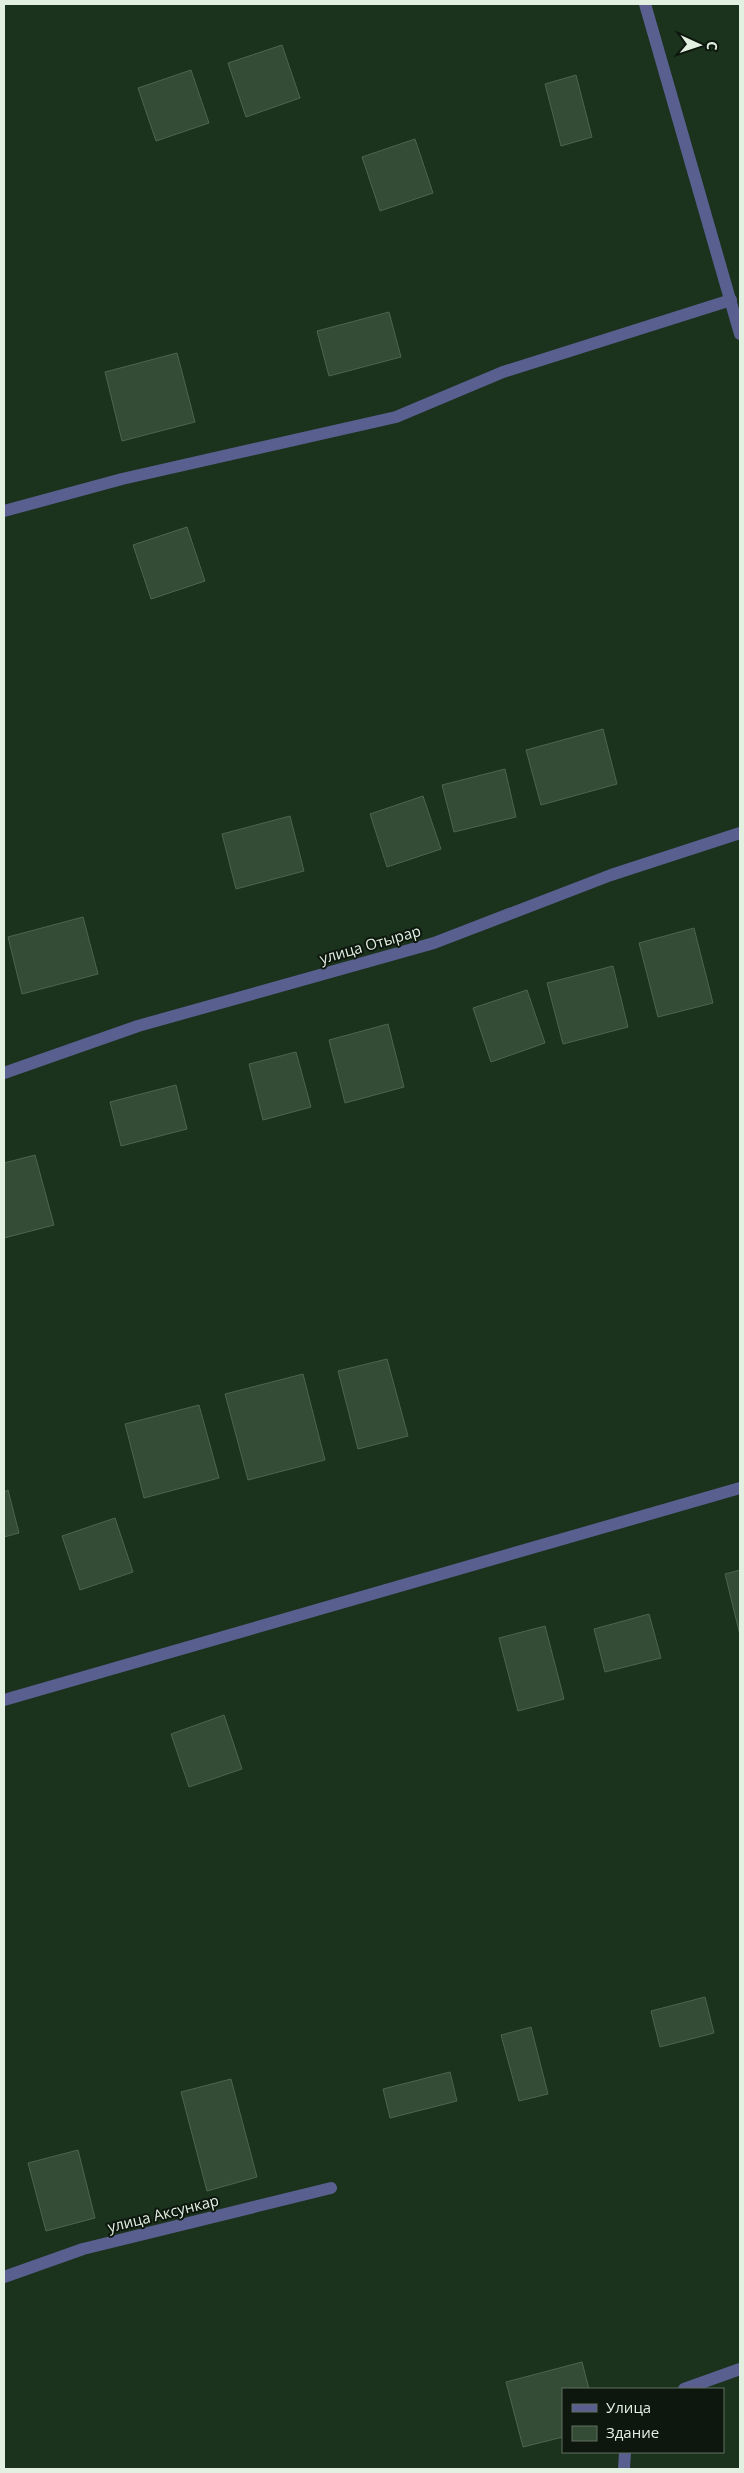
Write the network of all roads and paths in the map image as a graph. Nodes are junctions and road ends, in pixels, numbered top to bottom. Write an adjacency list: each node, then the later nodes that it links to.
1 (645, 4): 2 (street)
2 (731, 300): 3 (street); 4 (street)
3 (740, 334)
4 (4, 511)
5 (740, 833): 6 (street, улица Отырар)
6 (4, 1073)
7 (740, 1488): 8 (street)
8 (4, 1700)
9 (331, 2188): 10 (street, улица Аксункар)
10 (4, 2276)
11 (740, 2369): 12 (street)
12 (687, 2388)
13 (625, 2453): 14 (street)
14 (624, 2469)

